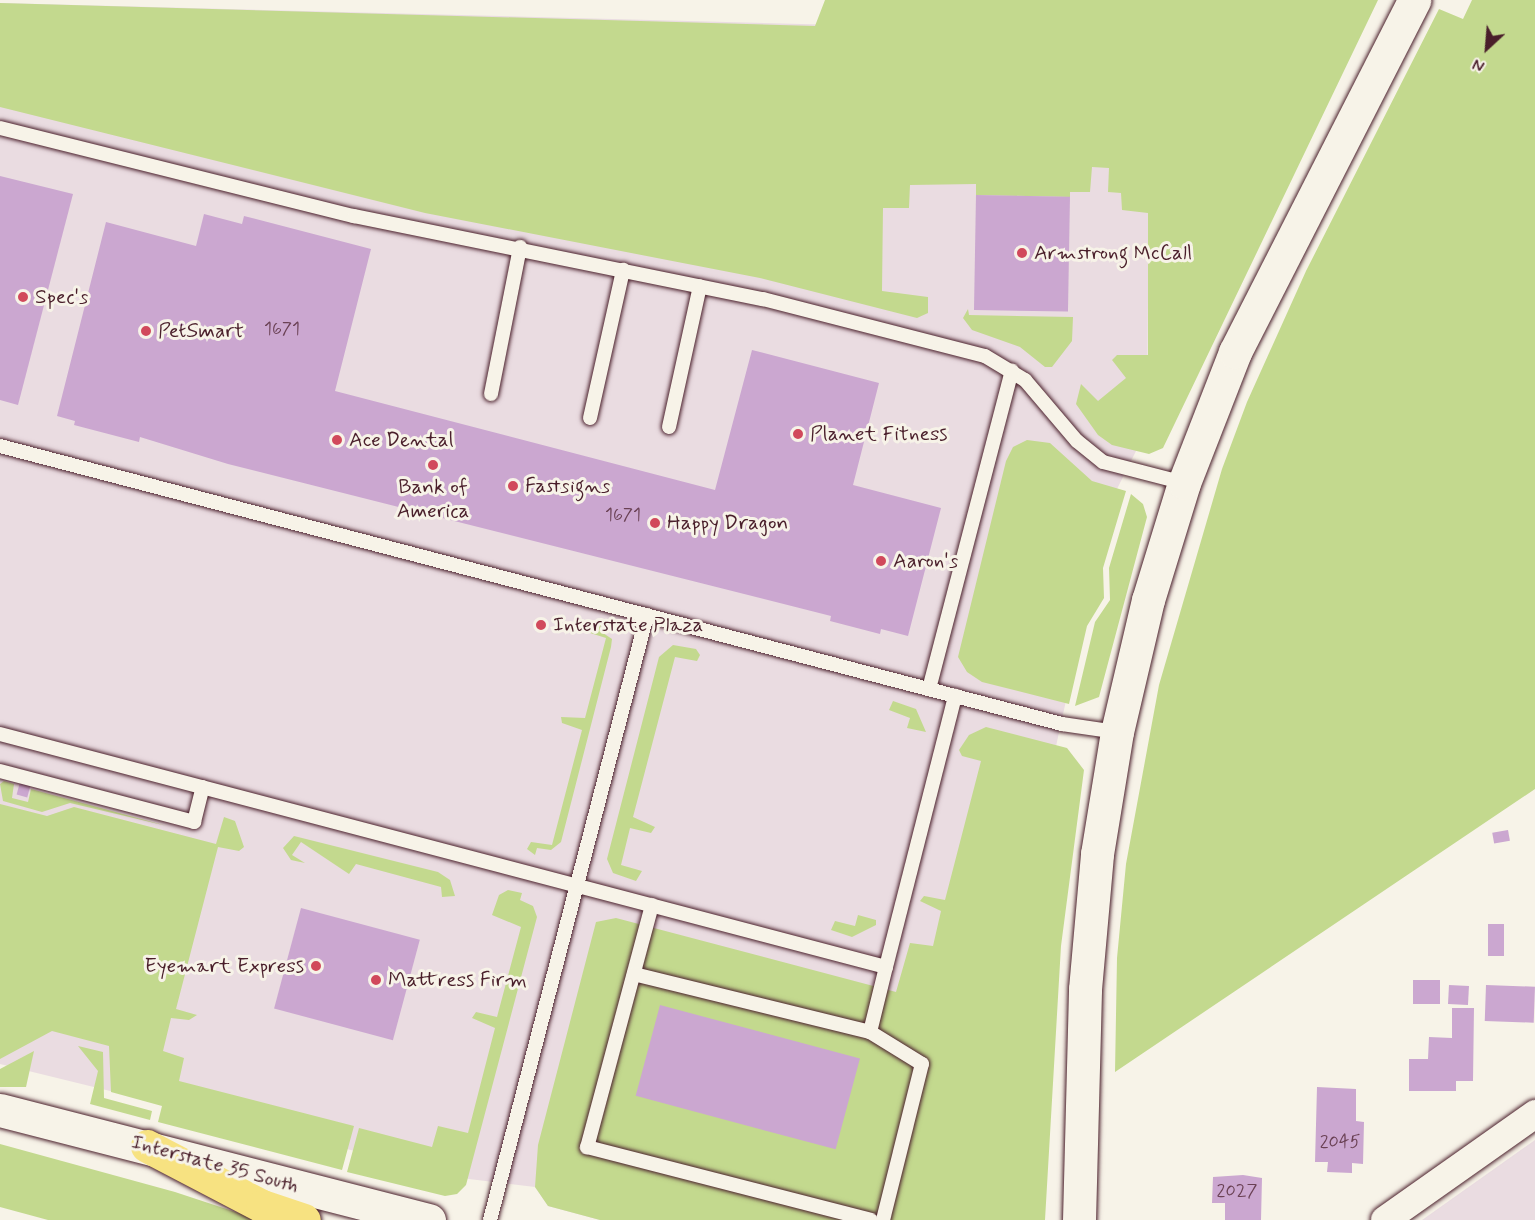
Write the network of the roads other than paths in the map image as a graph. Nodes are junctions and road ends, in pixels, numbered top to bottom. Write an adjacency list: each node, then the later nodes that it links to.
1 (1414, 0): 11 (main road)
2 (0, 128): 3 (lane)
3 (520, 247): 4 (lane); 7 (lane)
4 (623, 270): 5 (lane); 8 (lane)
5 (700, 286): 6 (lane); 9 (lane)
6 (1012, 371): 11 (lane); 13 (lane)
7 (491, 394)
8 (590, 418)
9 (669, 427)
10 (0, 446): 12 (lane)
11 (1184, 483): 15 (main road)
12 (647, 615): 13 (lane); 19 (lane)
13 (929, 689): 14 (lane)
14 (955, 696): 15 (lane); 21 (lane)
15 (1117, 732): 32 (main road)
16 (0, 734): 18 (lane)
17 (0, 771): 18 (lane)
18 (203, 787): 19 (lane)
19 (577, 885): 20 (lane); 29 (lane)
20 (652, 905): 21 (lane); 22 (lane)
21 (886, 967): 23 (lane)
22 (634, 974): 23 (lane); 30 (lane)
23 (870, 1032): 31 (lane)
24 (0, 1110): 26 (main road, Interstate 35 South)
25 (1535, 1114): 33 (street)
26 (147, 1146): 27 (highway); 28 (main road, Interstate 35 South)
27 (304, 1220)
28 (429, 1220)
29 (490, 1220)
30 (871, 1220)
31 (883, 1220)
32 (1079, 1220)
33 (1385, 1220)

